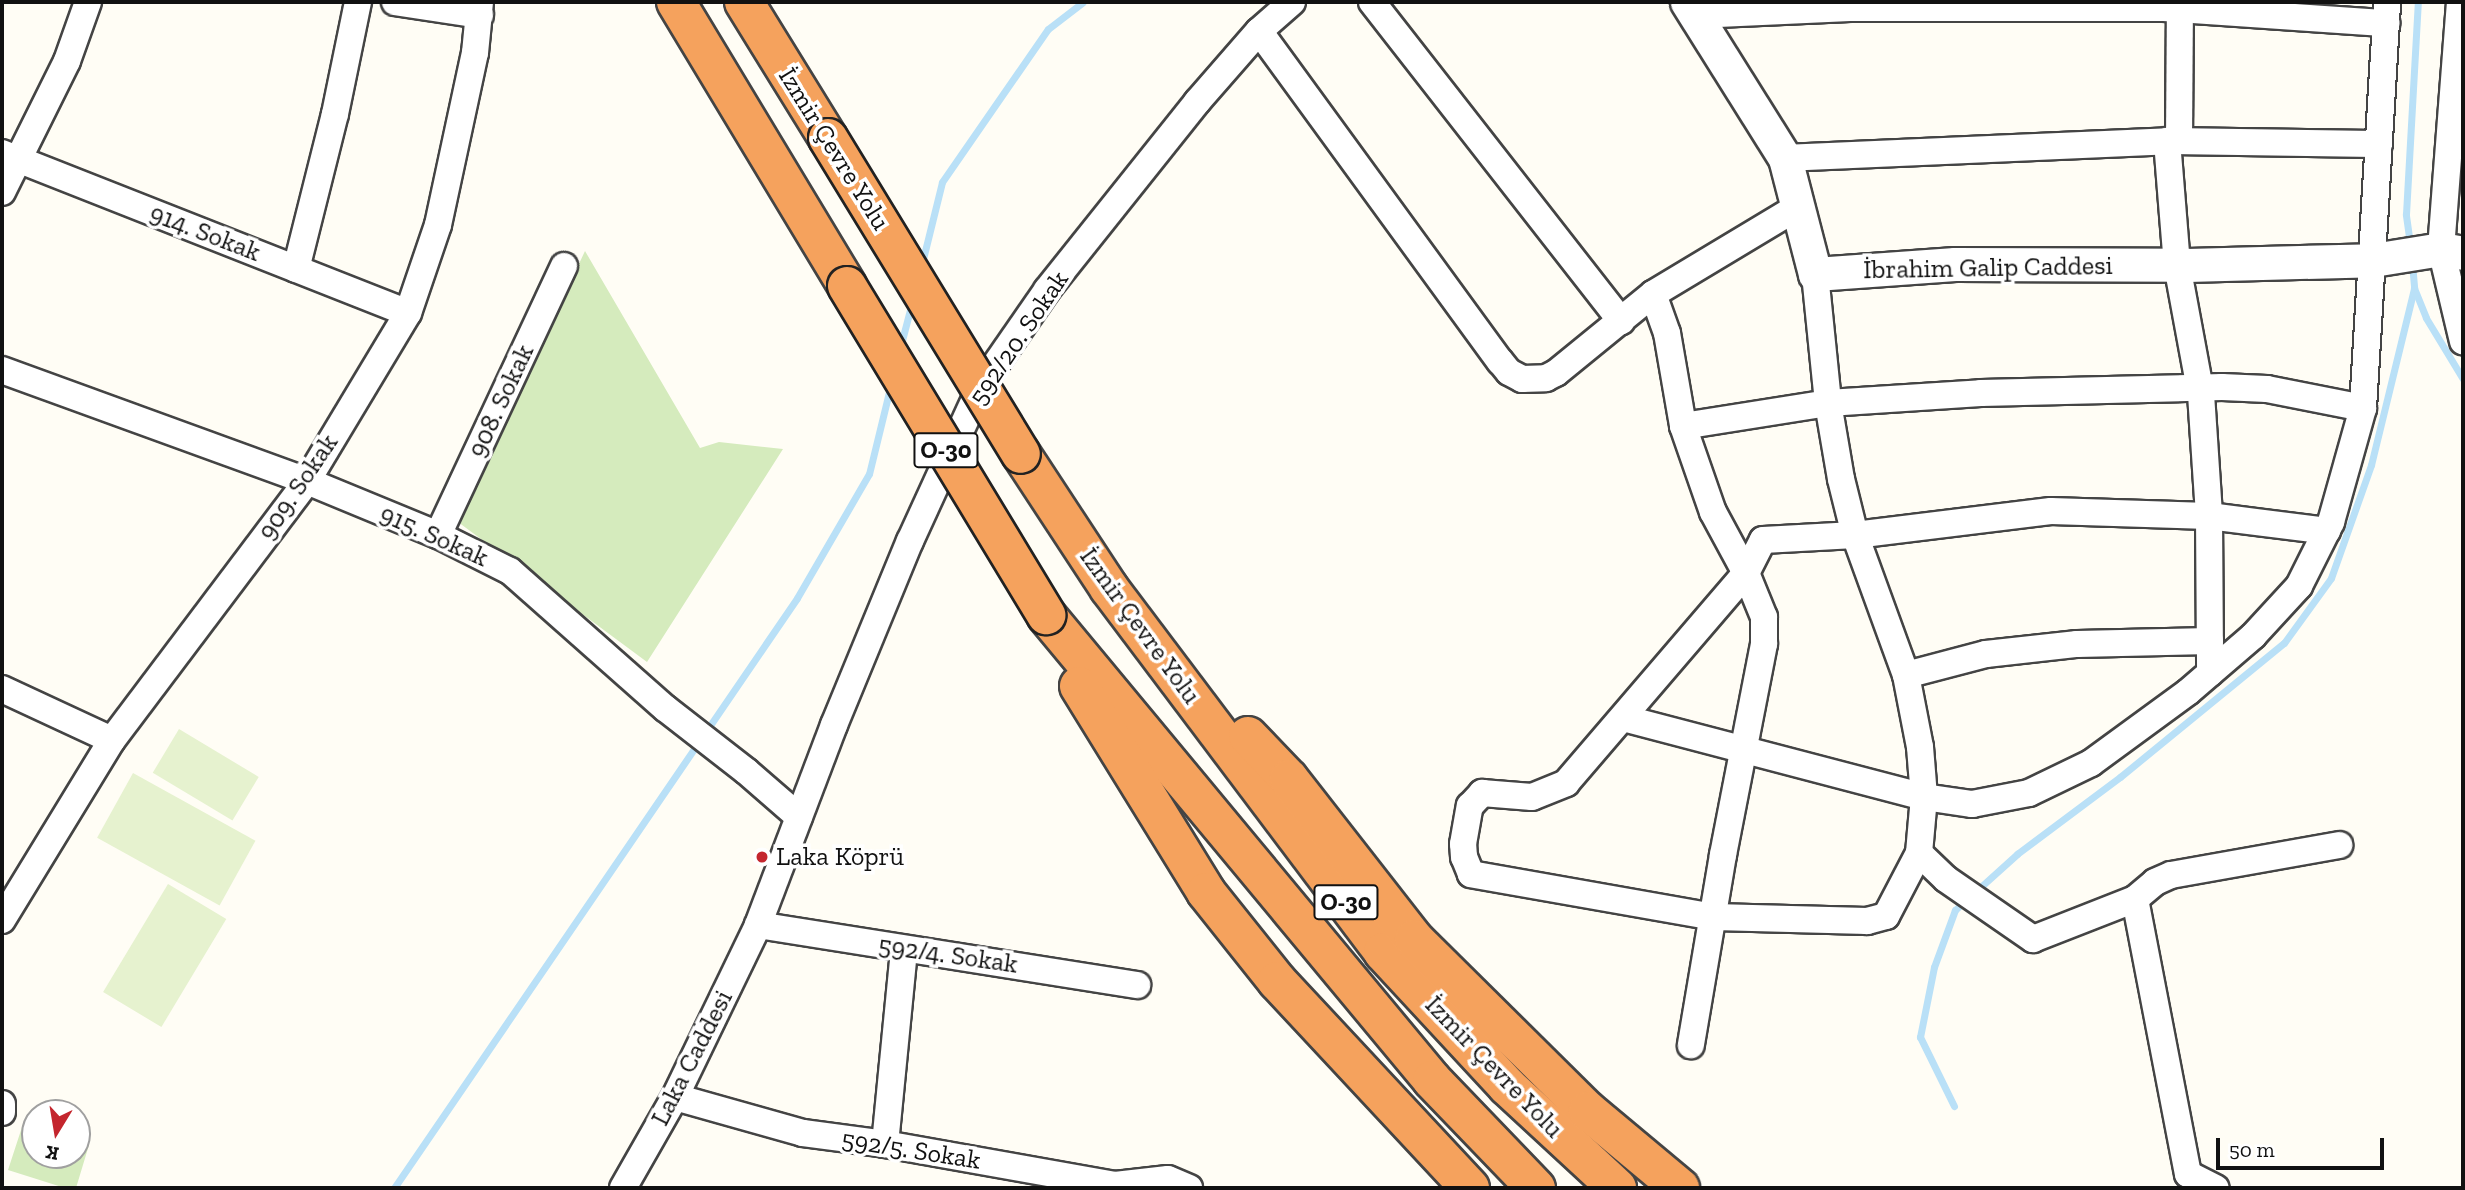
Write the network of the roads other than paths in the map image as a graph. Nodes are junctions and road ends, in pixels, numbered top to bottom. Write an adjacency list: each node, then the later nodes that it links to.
1 (88, 2): 18 (street)
2 (358, 2): 26 (street)
3 (395, 2): 11 (street)
4 (676, 2): 44 (highway, İzmir Çevre Yolu / O-30, bridge)
5 (744, 2): 43 (highway, İzmir Çevre Yolu / O-30, bridge)
6 (1292, 2): 14 (street, 592/20. Sokak)
7 (1372, 2): 30 (street)
8 (2460, 2): 15 (street)
9 (1850, 5): 10 (street); 12 (street)
10 (2169, 6): 13 (street); 16 (street)
11 (480, 8): 29 (street, 909. Sokak)
12 (1691, 9): 19 (street)
13 (2386, 12): 17 (street)
14 (1259, 31): 30 (street); 53 (street, 592/20. Sokak)
15 (2458, 79): 22 (street)
16 (2173, 141): 17 (street); 19 (street); 24 (street)
17 (2379, 144): 23 (street)
18 (11, 157): 20 (street); 26 (street, 914. Sokak)
19 (1785, 158): 21 (street)
20 (2, 192)
21 (1796, 208): 27 (street); 28 (street)
22 (2452, 251): 23 (street, İbrahim Galip Caddesi); 31 (street)
23 (2373, 260): 24 (street, İbrahim Galip Caddesi); 35 (street)
24 (2177, 265): 27 (street, İbrahim Galip Caddesi); 33 (street)
25 (564, 266): 40 (street, 908. Sokak)
26 (296, 269): 29 (street, 914. Sokak)
27 (1815, 274): 34 (street)
28 (1653, 294): 30 (street); 36 (street)
29 (408, 313): 37 (street, 909. Sokak)
30 (1621, 321)
31 (2463, 341)
32 (2, 370): 37 (street, 915. Sokak)
33 (2200, 388): 34 (street); 35 (street); 38 (street)
34 (1828, 403): 36 (street); 41 (street)
35 (2363, 408): 39 (street)
36 (1683, 426): 42 (street)
37 (307, 481): 40 (street, 915. Sokak); 50 (street, 909. Sokak)
38 (2209, 516): 39 (street); 41 (street); 45 (street)
39 (2327, 531): 46 (street)
40 (438, 535): 53 (street, 915. Sokak)
41 (1855, 535): 42 (street); 47 (street)
42 (1746, 573): 49 (street); 51 (street)
43 (1109, 588): 71 (highway, İzmir Çevre Yolu / O-30); 72 (highway)
44 (1046, 615): 69 (highway); 70 (highway, İzmir Çevre Yolu / O-30)
45 (2210, 641): 46 (street); 47 (street)
46 (2210, 673): 52 (street)
47 (1906, 675): 52 (street)
48 (2, 689): 50 (street)
49 (1623, 718): 51 (street); 57 (street)
50 (112, 740): 58 (street, 909. Sokak)
51 (1744, 749): 52 (street); 57 (street)
52 (1924, 797): 55 (street)
53 (799, 817): 59 (street, 592/20. Sokak)
54 (2339, 845): 56 (street)
55 (1919, 853): 56 (street); 57 (street)
56 (2135, 899): 73 (street)
57 (1714, 916): 62 (street)
58 (2, 920)
59 (758, 925): 60 (street, 592/4. Sokak); 63 (street, Laka Caddesi)
60 (904, 950): 61 (street, 592/4. Sokak); 66 (street)
61 (1137, 985)
62 (1691, 1045)
63 (675, 1097): 66 (street, 592/5. Sokak); 67 (street, Laka Caddesi)
64 (2, 1104): 65 (street)
65 (2, 1112)
66 (885, 1144): 68 (street, 592/5. Sokak)
67 (623, 1188)
68 (1189, 1188)
69 (1470, 1188)
70 (1536, 1188)
71 (1617, 1188)
72 (1680, 1188)
73 (2216, 1188)

